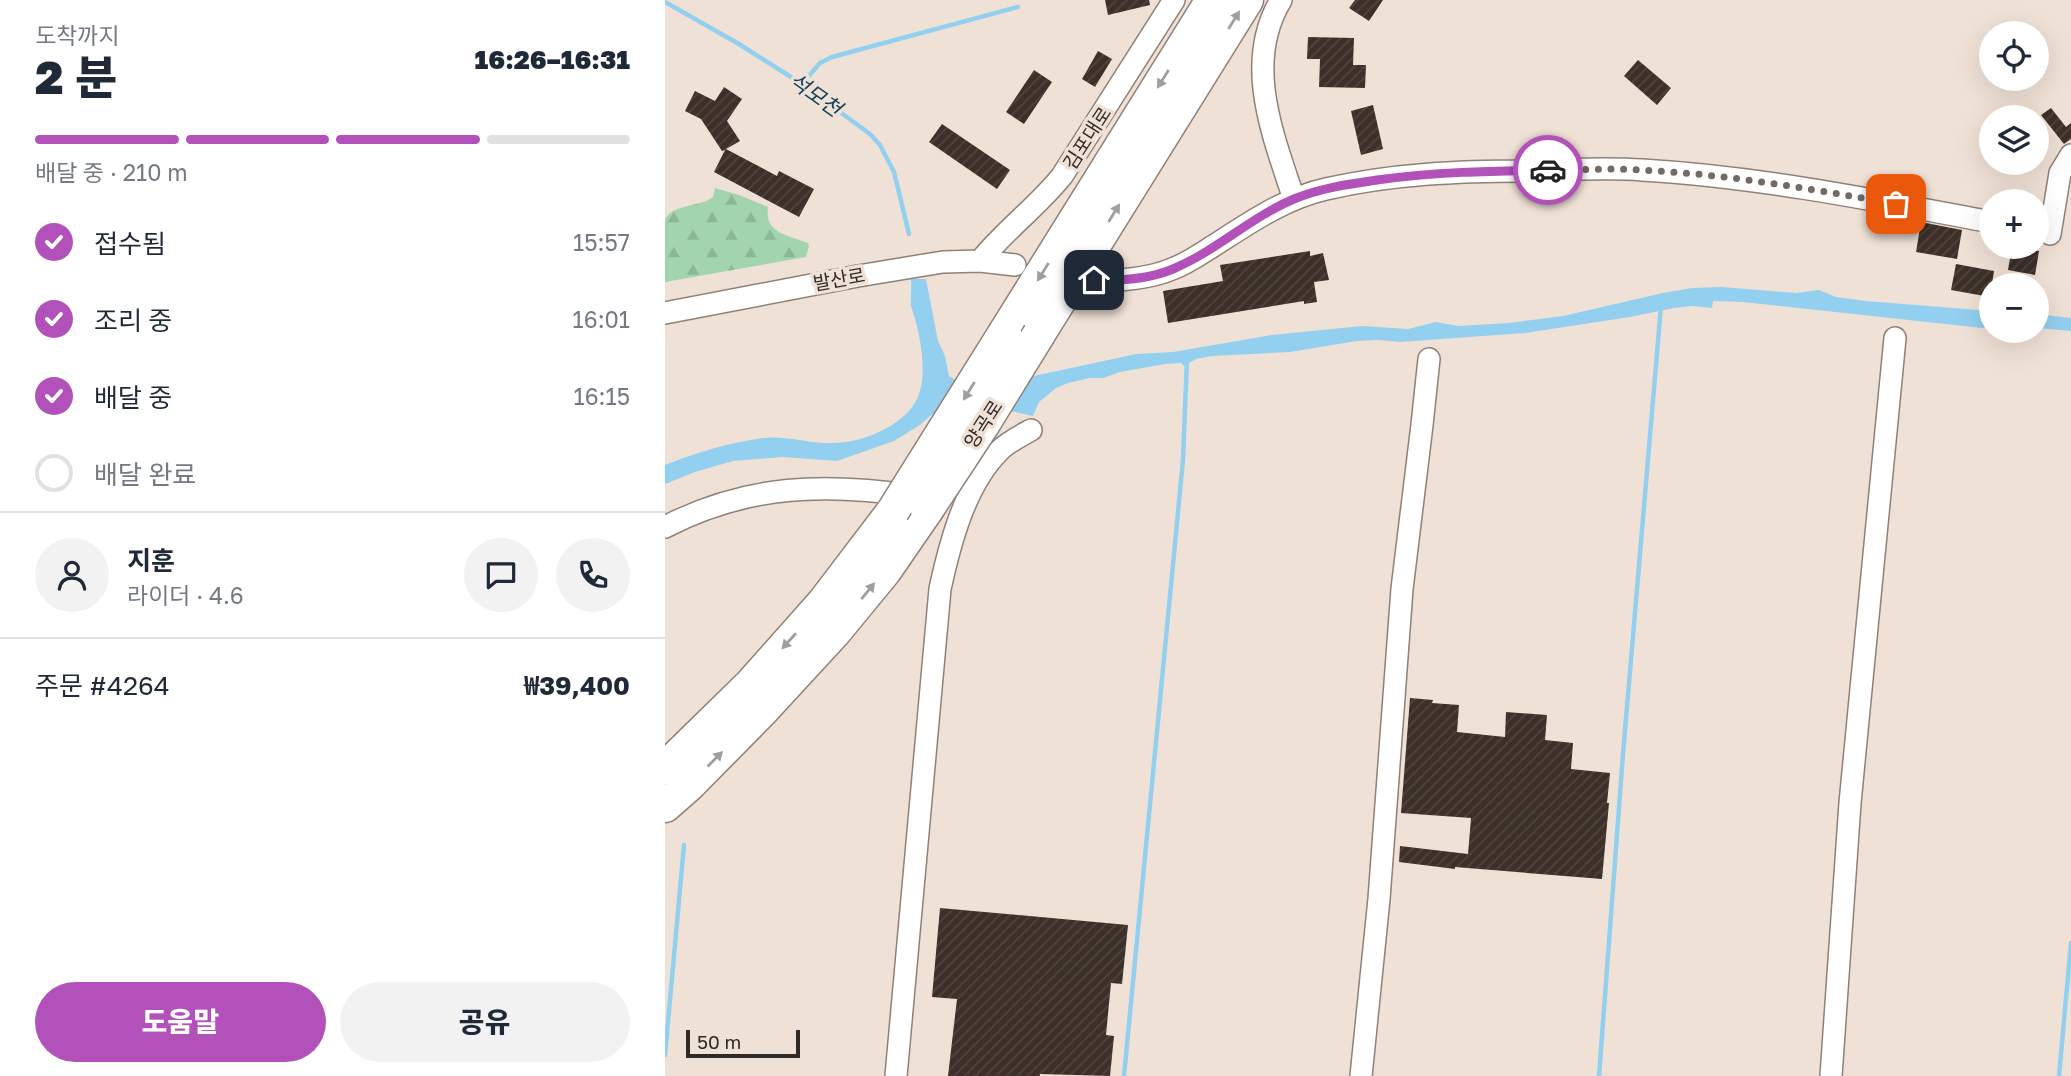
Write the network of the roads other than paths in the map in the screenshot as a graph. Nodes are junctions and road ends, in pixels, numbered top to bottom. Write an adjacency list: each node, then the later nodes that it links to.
1 (1174, 0): 9 (street, 김포대로)
2 (1212, 0): 18 (highway, 양곡로, one-way to 18, bridge)
3 (1247, 0): 19 (highway, 양곡로, one-way to 3, bridge)
4 (1281, 0): 6 (street)
5 (2071, 156): 8 (street)
6 (1294, 199): 7 (street); 11 (street)
7 (1979, 220)
8 (2053, 234)
9 (980, 261): 10 (street, 발산로); 12 (street, 발산로)
10 (1015, 265)
11 (1094, 280)
12 (665, 313)
13 (1895, 338): 22 (street)
14 (1429, 359): 21 (street)
15 (1031, 430): 16 (street)
16 (966, 504): 17 (street); 20 (street)
17 (665, 527)
18 (665, 768)
19 (665, 806)
20 (896, 1076)
21 (1361, 1076)
22 (1831, 1076)

